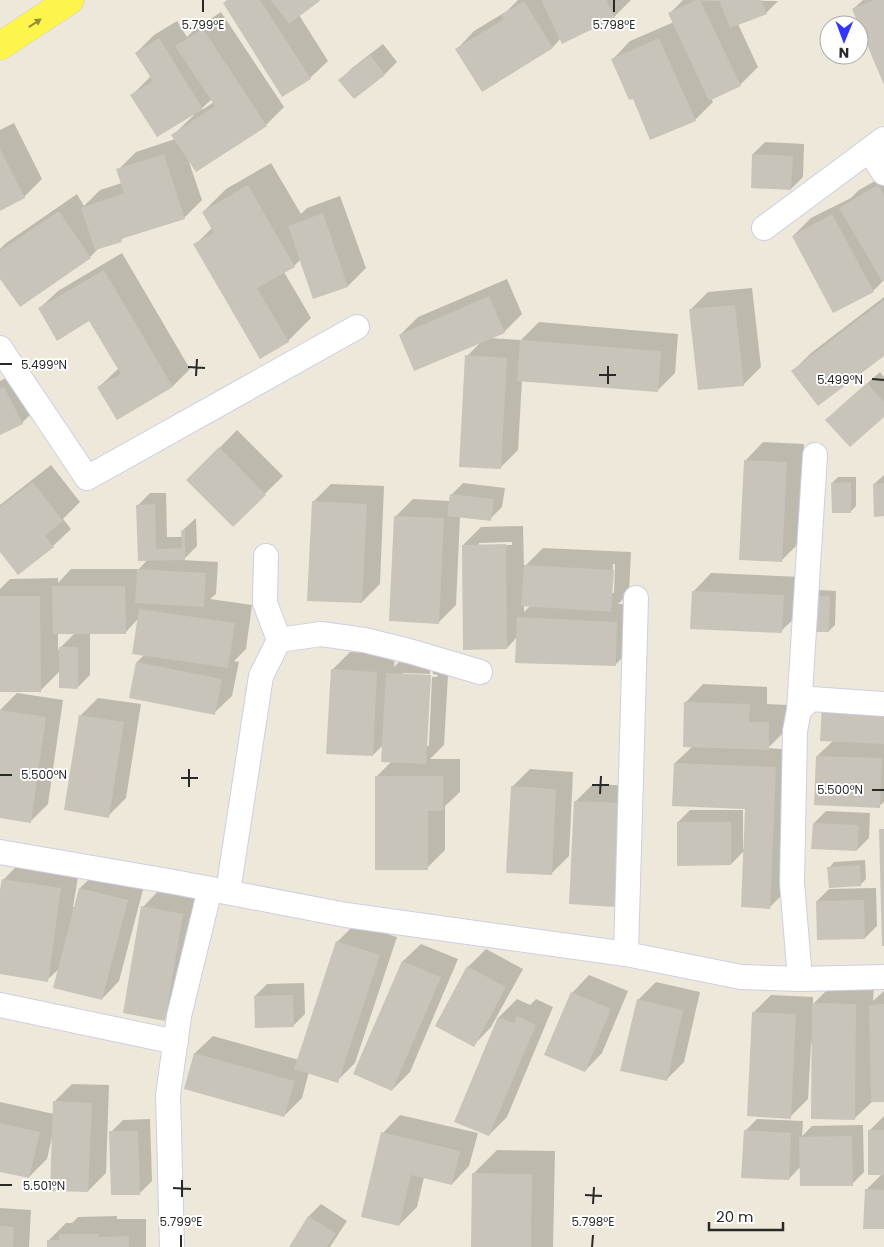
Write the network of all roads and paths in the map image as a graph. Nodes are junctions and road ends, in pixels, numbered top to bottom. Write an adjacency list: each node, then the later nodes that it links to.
1 (70, 0): 2 (main road, one-way to 1)
2 (0, 46)
3 (876, 144): 4 (street); 5 (street)
4 (884, 173)
5 (764, 228)
6 (357, 327): 7 (street)
7 (0, 348)
8 (815, 455): 14 (street)
9 (266, 556): 11 (street)
10 (636, 598): 17 (street)
11 (279, 640): 12 (street); 16 (street)
12 (480, 672)
13 (884, 704): 14 (street)
14 (799, 710): 19 (street)
15 (0, 852): 16 (street)
16 (219, 890): 17 (street); 21 (street)
17 (626, 954): 19 (street)
18 (884, 977): 19 (street)
19 (800, 979)
20 (0, 1005): 21 (street)
21 (176, 1042): 22 (street)
22 (172, 1247)

